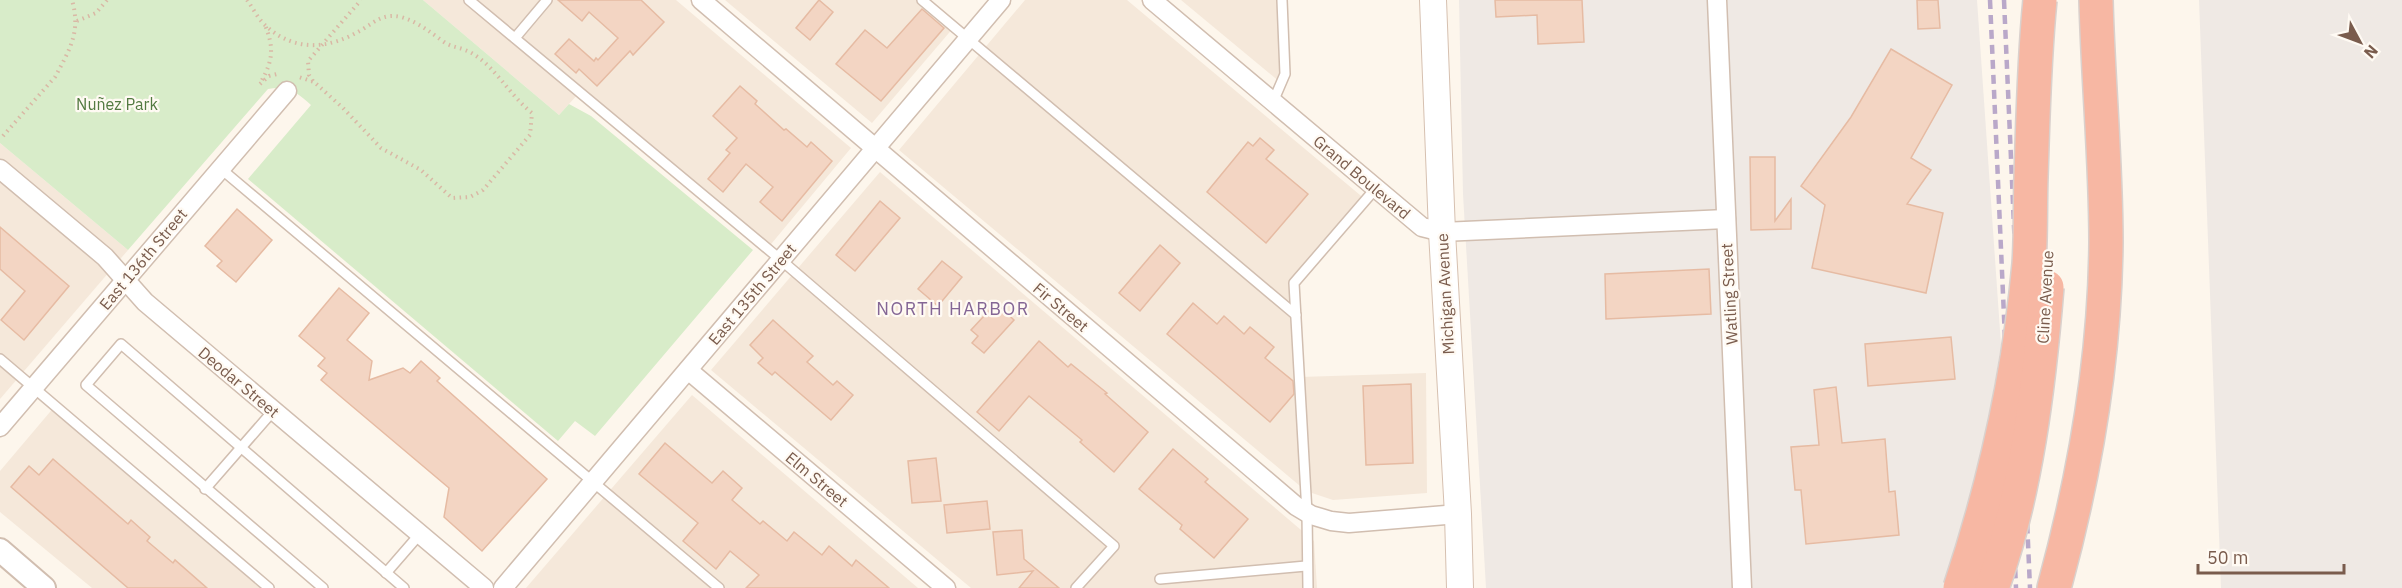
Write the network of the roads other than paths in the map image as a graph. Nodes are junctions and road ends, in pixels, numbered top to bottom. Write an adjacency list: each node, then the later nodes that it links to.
1 (469, 0): 12 (lane)
2 (547, 0): 12 (lane)
3 (701, 0): 16 (street, Fir Street)
4 (922, 0): 13 (lane)
5 (1001, 0): 13 (street, East 135th Street)
6 (1152, 0): 15 (street, Grand Boulevard)
7 (1282, 0): 15 (lane)
8 (1433, 0): 21 (main road, Michigan Avenue)
9 (1717, 0): 20 (street, Watling Street)
10 (2042, 0): 52 (highway, bridge); 53 (highway, Cline Avenue, bridge)
11 (2096, 0): 54 (highway)
12 (515, 38): 22 (lane)
13 (968, 39): 16 (street, East 135th Street); 24 (lane)
14 (288, 83): 17 (street, East 136th Street)
15 (1274, 102): 19 (street, Grand Boulevard)
16 (876, 149): 22 (street, East 135th Street); 33 (street, Fir Street)
17 (220, 168): 23 (street, East 136th Street); 31 (lane)
18 (0, 169): 23 (street, Deodar Street)
19 (1376, 188): 21 (street, Grand Boulevard); 24 (lane)
20 (1726, 219): 21 (street, Grand Boulevard); 51 (street, Watling Street)
21 (1442, 232): 34 (main road, Michigan Avenue)
22 (781, 260): 26 (street, East 135th Street); 48 (lane)
23 (125, 280): 27 (street, East 136th Street); 28 (street, Deodar Street)
24 (1296, 315): 33 (lane)
25 (0, 359): 27 (lane)
26 (688, 369): 31 (street, East 135th Street); 47 (street, Elm Street)
27 (34, 388): 29 (street, East 136th Street); 41 (lane)
28 (273, 411): 30 (lane); 35 (street, Deodar Street)
29 (0, 427)
30 (241, 448): 32 (lane); 32 (lane); 38 (lane)
31 (592, 481): 45 (street, East 135th Street); 46 (lane)
32 (205, 489): 42 (lane)
33 (1307, 513): 34 (street, Fir Street); 37 (lane)
34 (1458, 514): 50 (main road, Michigan Avenue)
35 (419, 535): 38 (lane); 44 (street, Deodar Street)
36 (0, 550): 40 (street)
37 (1306, 566): 39 (lane); 49 (lane)
38 (386, 573): 43 (lane)
39 (1160, 579)
40 (44, 588)
41 (269, 588)
42 (323, 588)
43 (404, 588)
44 (483, 588)
45 (503, 588)
46 (718, 588)
47 (944, 588)
48 (1076, 588)
49 (1308, 588)
50 (1460, 588)
51 (1742, 588)
52 (1960, 588)
53 (1992, 588)
54 (2054, 588)

